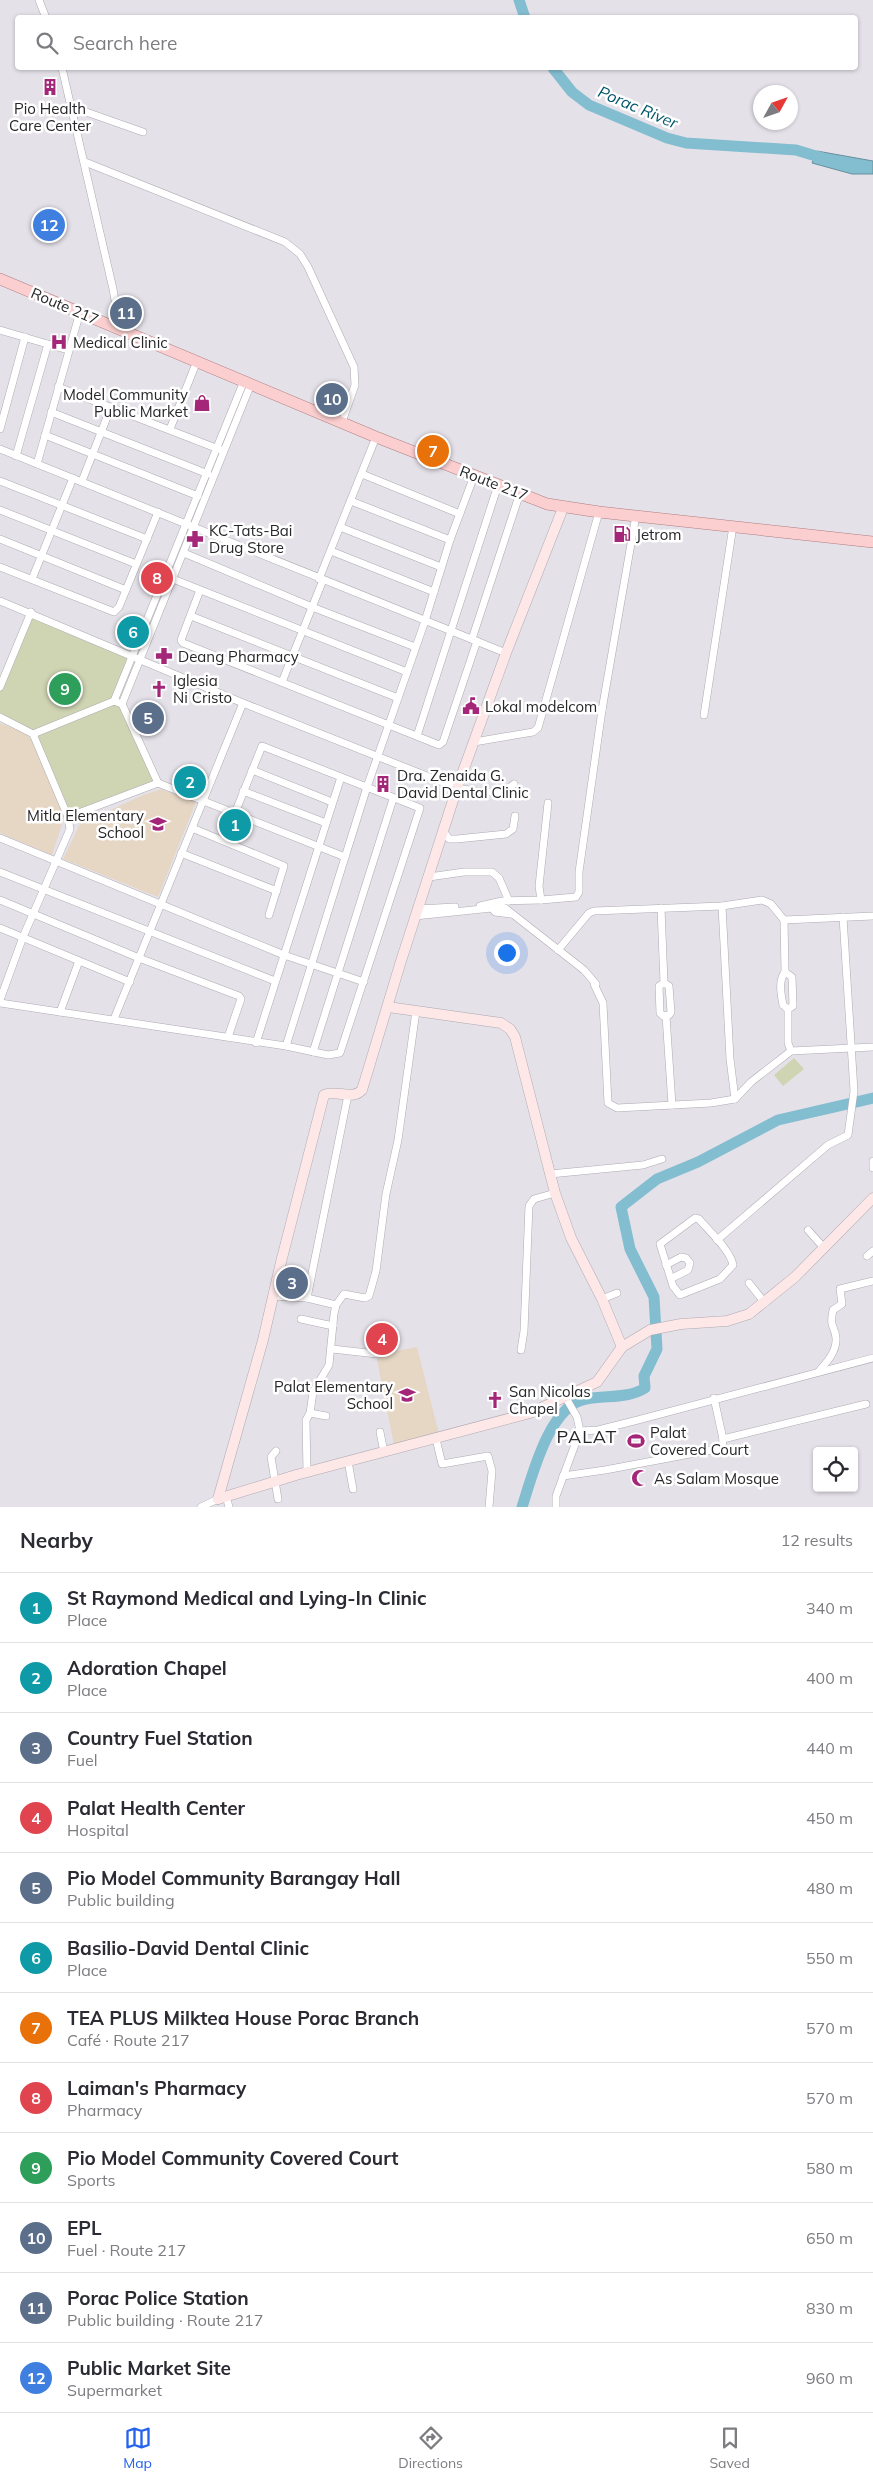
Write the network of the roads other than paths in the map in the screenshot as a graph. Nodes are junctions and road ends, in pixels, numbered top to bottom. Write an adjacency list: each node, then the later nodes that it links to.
1 (39, 0): 2 (street)
2 (45, 15)
3 (63, 70): 4 (street)
4 (72, 106): 5 (street); 6 (street)
5 (144, 132)
6 (85, 162): 9 (street); 19 (street)
7 (0, 279): 8 (main road, Route 217)
8 (80, 312): 9 (main road, Route 217); 13 (street)
9 (120, 329): 14 (main road, Route 217)
10 (0, 330): 11 (street)
11 (25, 337): 12 (street); 20 (street)
12 (48, 344): 13 (street); 28 (street)
13 (68, 350): 16 (street)
14 (197, 362): 15 (main road, Route 217); 21 (street)
15 (248, 383): 19 (main road, Route 217); 26 (street)
16 (58, 387): 17 (street); 18 (street)
17 (111, 407): 21 (street); 22 (street)
18 (51, 412): 22 (street); 23 (street)
19 (342, 422): 24 (main road, Route 217)
20 (0, 429)
21 (170, 429): 26 (street)
22 (102, 431): 27 (street); 30 (street)
23 (45, 435): 27 (street); 29 (street)
24 (376, 437): 31 (street); 32 (main road, Route 217)
25 (0, 449): 28 (street)
26 (221, 450): 30 (street); 47 (street)
27 (93, 454): 35 (street); 38 (street)
28 (16, 456): 29 (street)
29 (37, 464): 33 (street)
30 (208, 474): 38 (street)
31 (362, 474): 39 (street); 45 (street)
32 (474, 476): 36 (main road, Route 217); 45 (street)
33 (73, 478): 35 (street); 40 (street)
34 (0, 481): 40 (street)
35 (82, 481): 43 (street)
36 (498, 485): 37 (main road, Route 217); 73 (street)
37 (520, 493): 41 (main road, Route 217); 75 (street)
38 (198, 496): 47 (street)
39 (350, 501): 49 (street); 53 (street)
40 (62, 504): 50 (street); 52 (street)
41 (563, 508): 44 (main road, Route 217); 77 (street)
42 (0, 510): 50 (street)
43 (158, 512): 47 (street); 52 (street)
44 (599, 512): 46 (main road, Route 217); 93 (street)
45 (460, 514): 53 (street)
46 (636, 515): 48 (main road, Route 217); 87 (street)
47 (191, 526): 56 (street); 63 (street); 79 (street)
48 (733, 526): 54 (main road, Route 217); 88 (street)
49 (340, 527): 55 (street); 60 (street)
50 (52, 530): 57 (street); 58 (street)
51 (0, 539): 57 (street)
52 (147, 539): 58 (street)
53 (450, 540): 60 (street)
54 (873, 542)
55 (331, 551): 63 (street); 66 (street)
56 (184, 553): 62 (street); 68 (street)
57 (41, 555): 61 (street); 64 (street)
58 (136, 564): 64 (street)
59 (0, 567): 61 (street)
60 (442, 567): 66 (street)
61 (32, 579): 64 (street)
62 (173, 579): 65 (street); 79 (street)
63 (321, 580): 68 (street); 72 (street)
64 (126, 590)
65 (200, 590): 71 (street); 74 (street)
66 (434, 592): 72 (street)
67 (2, 601): 69 (street); 70 (street)
68 (312, 608): 74 (street); 76 (street)
69 (0, 610)
70 (31, 612): 79 (street); 82 (street)
71 (190, 616): 78 (street); 81 (street)
72 (425, 621): 73 (street); 76 (street)
73 (451, 630): 75 (street); 92 (street)
74 (302, 632): 78 (street); 80 (street)
75 (475, 640): 77 (street); 92 (street)
76 (415, 647): 80 (street)
77 (506, 653): 93 (street)
78 (292, 657): 81 (street); 83 (street)
79 (137, 659): 84 (street); 85 (street)
80 (406, 672): 83 (street)
81 (282, 682): 90 (street)
82 (0, 687)
83 (398, 698): 90 (street)
84 (118, 703): 91 (street); 97 (street)
85 (243, 703): 94 (street); 103 (street)
86 (574, 706): 87 (street)
87 (602, 710): 122 (street)
88 (704, 715)
89 (0, 718): 91 (street)
90 (389, 724): 92 (street); 94 (street)
91 (33, 734): 108 (street)
92 (417, 736)
93 (474, 742): 100 (street)
94 (378, 756): 99 (street); 100 (street)
95 (252, 770): 96 (street); 101 (street); 104 (street)
96 (342, 776): 99 (street); 104 (street)
97 (158, 783): 103 (street); 108 (street)
98 (514, 784): 100 (street)
99 (367, 787): 102 (street); 115 (street)
100 (457, 788): 111 (street)
101 (243, 791): 106 (street); 109 (street)
102 (394, 799): 142 (street); 145 (street)
103 (204, 800): 106 (street); 110 (street)
104 (332, 802): 109 (street)
105 (548, 803): 122 (street)
106 (235, 813): 113 (street)
107 (515, 816): 111 (street)
108 (68, 817): 116 (street)
109 (326, 823): 113 (street)
110 (192, 828): 114 (street); 120 (street)
111 (444, 832): 118 (street)
112 (0, 838): 116 (street)
113 (318, 848): 115 (street); 137 (street)
114 (181, 853): 120 (street); 124 (street)
115 (345, 857): 140 (street)
116 (56, 860): 119 (street); 124 (street)
117 (0, 872): 119 (street)
118 (429, 877): 123 (street); 127 (street)
119 (44, 889): 128 (street); 134 (street)
120 (277, 891): 129 (street)
121 (0, 900): 128 (street)
122 (541, 900): 123 (street)
123 (509, 901): 127 (street)
124 (161, 904): 134 (street); 137 (street)
125 (722, 906): 126 (street); 132 (street); 160 (street)
126 (661, 908): 136 (street); 161 (street)
127 (417, 912): 136 (street); 147 (street)
128 (34, 914): 135 (street); 138 (street)
129 (269, 915)
130 (843, 916): 131 (street); 132 (street); 156 (street)
131 (873, 916)
132 (784, 920): 141 (street)
133 (0, 928): 135 (street)
134 (150, 932): 138 (street); 143 (street)
135 (23, 937): 139 (street); 146 (street)
136 (558, 950): 161 (street)
137 (284, 955): 140 (street); 143 (street)
138 (139, 958): 144 (street); 152 (street)
139 (79, 961): 144 (street); 150 (street)
140 (311, 965): 142 (street); 154 (street)
141 (785, 972): 148 (street); 148 (street)
142 (339, 974): 145 (street); 158 (street)
143 (275, 981): 153 (street)
144 (130, 982): 151 (street)
145 (364, 982): 158 (street)
146 (0, 1002): 150 (street)
147 (388, 1007): 149 (street); 159 (street)
148 (788, 1009): 157 (street)
149 (416, 1011): 165 (street); 182 (street)
150 (60, 1012): 151 (street)
151 (114, 1020): 152 (street)
152 (228, 1037): 153 (street)
153 (256, 1043): 154 (street)
154 (286, 1046): 158 (street)
155 (873, 1047): 156 (street)
156 (853, 1048): 157 (street); 169 (street)
157 (791, 1051): 160 (street)
158 (313, 1052)
159 (348, 1094): 178 (street); 179 (street)
160 (735, 1099): 161 (street)
161 (672, 1105)
162 (662, 1159): 165 (street)
163 (873, 1161): 164 (street)
164 (873, 1168)
165 (550, 1174): 166 (street)
166 (555, 1193): 180 (street); 187 (street)
167 (872, 1202): 170 (street)
168 (808, 1230): 170 (street)
169 (717, 1240): 173 (street); 174 (street)
170 (824, 1248): 181 (street)
171 (873, 1251): 172 (street)
172 (866, 1256)
173 (666, 1265): 174 (street); 174 (street)
174 (672, 1278)
175 (873, 1281): 190 (street)
176 (749, 1283): 181 (street)
177 (617, 1293): 180 (street)
178 (273, 1296): 179 (street); 207 (street)
179 (307, 1298): 182 (street)
180 (602, 1299): 185 (street)
181 (765, 1303): 185 (street)
182 (336, 1305): 184 (street)
183 (301, 1319): 184 (street)
184 (333, 1326): 186 (street)
185 (622, 1347): 192 (street)
186 (332, 1349): 188 (street); 194 (street)
187 (521, 1350)
188 (377, 1354)
189 (873, 1358): 190 (street)
190 (818, 1372): 191 (street)
191 (714, 1398): 196 (street); 199 (street)
192 (569, 1404): 196 (street); 198 (street)
193 (866, 1404): 199 (street)
194 (310, 1413): 195 (street); 203 (street)
195 (326, 1416)
196 (580, 1431): 204 (street)
197 (380, 1432): 201 (street)
198 (436, 1439): 201 (street); 211 (street)
199 (723, 1439): 204 (street)
200 (276, 1452): 205 (street)
201 (384, 1452): 202 (street)
202 (348, 1461): 203 (street); 206 (street)
203 (307, 1472): 205 (street)
204 (564, 1476): 212 (street)
205 (274, 1481): 207 (street); 208 (street)
206 (353, 1489)
207 (222, 1498): 209 (street); 210 (street)
208 (278, 1499)
209 (201, 1507)
210 (229, 1507)
211 (489, 1507)
212 (556, 1507)

